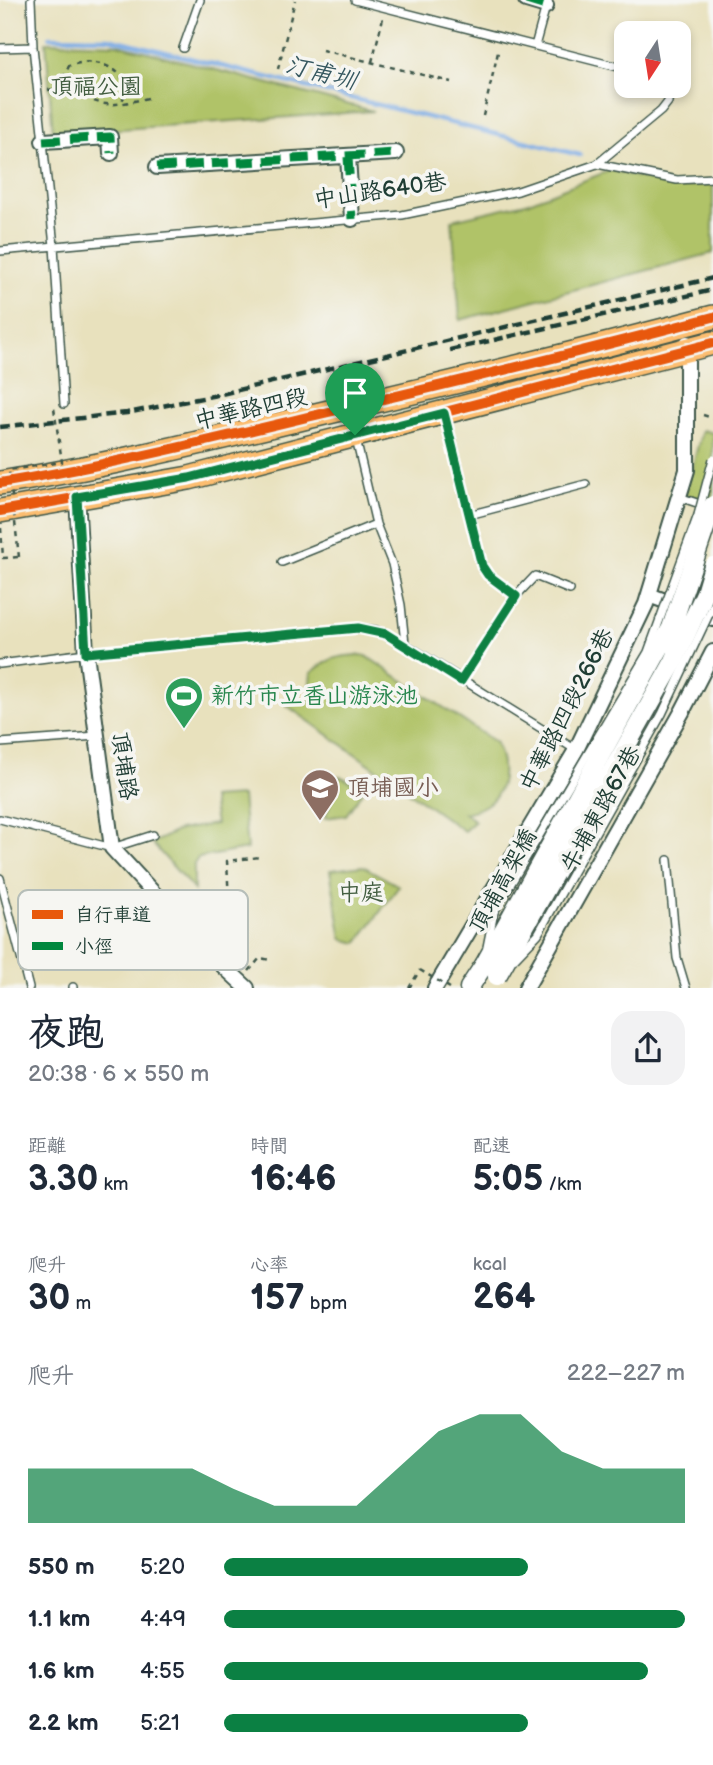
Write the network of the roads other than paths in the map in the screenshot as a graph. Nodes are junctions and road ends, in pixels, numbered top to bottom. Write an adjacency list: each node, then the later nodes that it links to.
1 (31, 0): 8 (lane)
2 (201, 0): 10 (lane)
3 (355, 0): 6 (lane)
4 (526, 0): 5 (street)
5 (547, 3): 7 (lane)
6 (387, 4): 7 (lane)
7 (535, 46): 11 (lane)
8 (33, 47): 9 (lane); 13 (lane)
9 (0, 48)
10 (183, 48)
11 (614, 66)
12 (668, 98): 17 (lane, 中山路640巷)
13 (43, 141): 14 (street); 21 (lane)
14 (111, 153)
15 (396, 153): 16 (street)
16 (348, 157): 18 (street); 20 (street)
17 (597, 164): 19 (lane); 20 (lane, 中山路640巷)
18 (157, 167)
19 (713, 178)
20 (352, 219): 21 (lane, 中山路640巷)
21 (54, 247): 22 (lane, 中山路640巷); 27 (lane)
22 (0, 251)
23 (713, 317): 24 (main road, 中華路四段)
24 (685, 325): 26 (street, 中華路四段266巷); 28 (main road, 中華路四段)
25 (713, 344): 26 (main road)
26 (688, 350): 29 (main road); 35 (street, 中華路四段266巷)
27 (64, 404)
28 (345, 408): 30 (lane); 32 (main road, 中華路四段)
29 (444, 413): 30 (main road); 38 (lane)
30 (355, 435): 34 (main road); 39 (lane)
31 (713, 459): 64 (lane, 頂埔高架橋, bridge)
32 (0, 483)
33 (586, 484): 38 (lane)
34 (77, 497): 37 (main road); 49 (street, 頂埔路)
35 (679, 497): 36 (lane); 43 (street, 中華路四段266巷)
36 (713, 507): 64 (street, 頂埔高架橋, bridge)
37 (0, 511)
38 (468, 515): 44 (lane)
39 (376, 524): 40 (lane); 47 (lane)
40 (282, 562)
41 (713, 566): 64 (street, 頂埔高架橋, bridge)
42 (570, 590): 44 (lane)
43 (649, 595): 46 (street); 54 (street, 中華路四段266巷)
44 (516, 596): 51 (lane)
45 (713, 606): 64 (lane, 頂埔高架橋, bridge)
46 (713, 619)
47 (405, 644): 49 (lane); 51 (lane)
48 (713, 652): 69 (street, 牛埔東路67巷)
49 (86, 653): 50 (lane); 52 (street, 頂埔路)
50 (0, 664)
51 (461, 681): 54 (lane)
52 (97, 736): 53 (lane); 57 (street, 頂埔路)
53 (0, 743)
54 (576, 750): 67 (street, 中華路四段266巷)
55 (0, 819): 57 (lane)
56 (153, 835): 57 (lane)
57 (112, 848): 60 (street)
58 (668, 860): 70 (lane)
59 (0, 878): 61 (lane)
60 (151, 890)
61 (18, 946)
62 (24, 970): 66 (lane)
63 (227, 970): 65 (street)
64 (490, 976): 68 (street)
65 (243, 985)
66 (29, 988)
67 (435, 988)
68 (469, 988)
69 (526, 988)
70 (686, 988)

